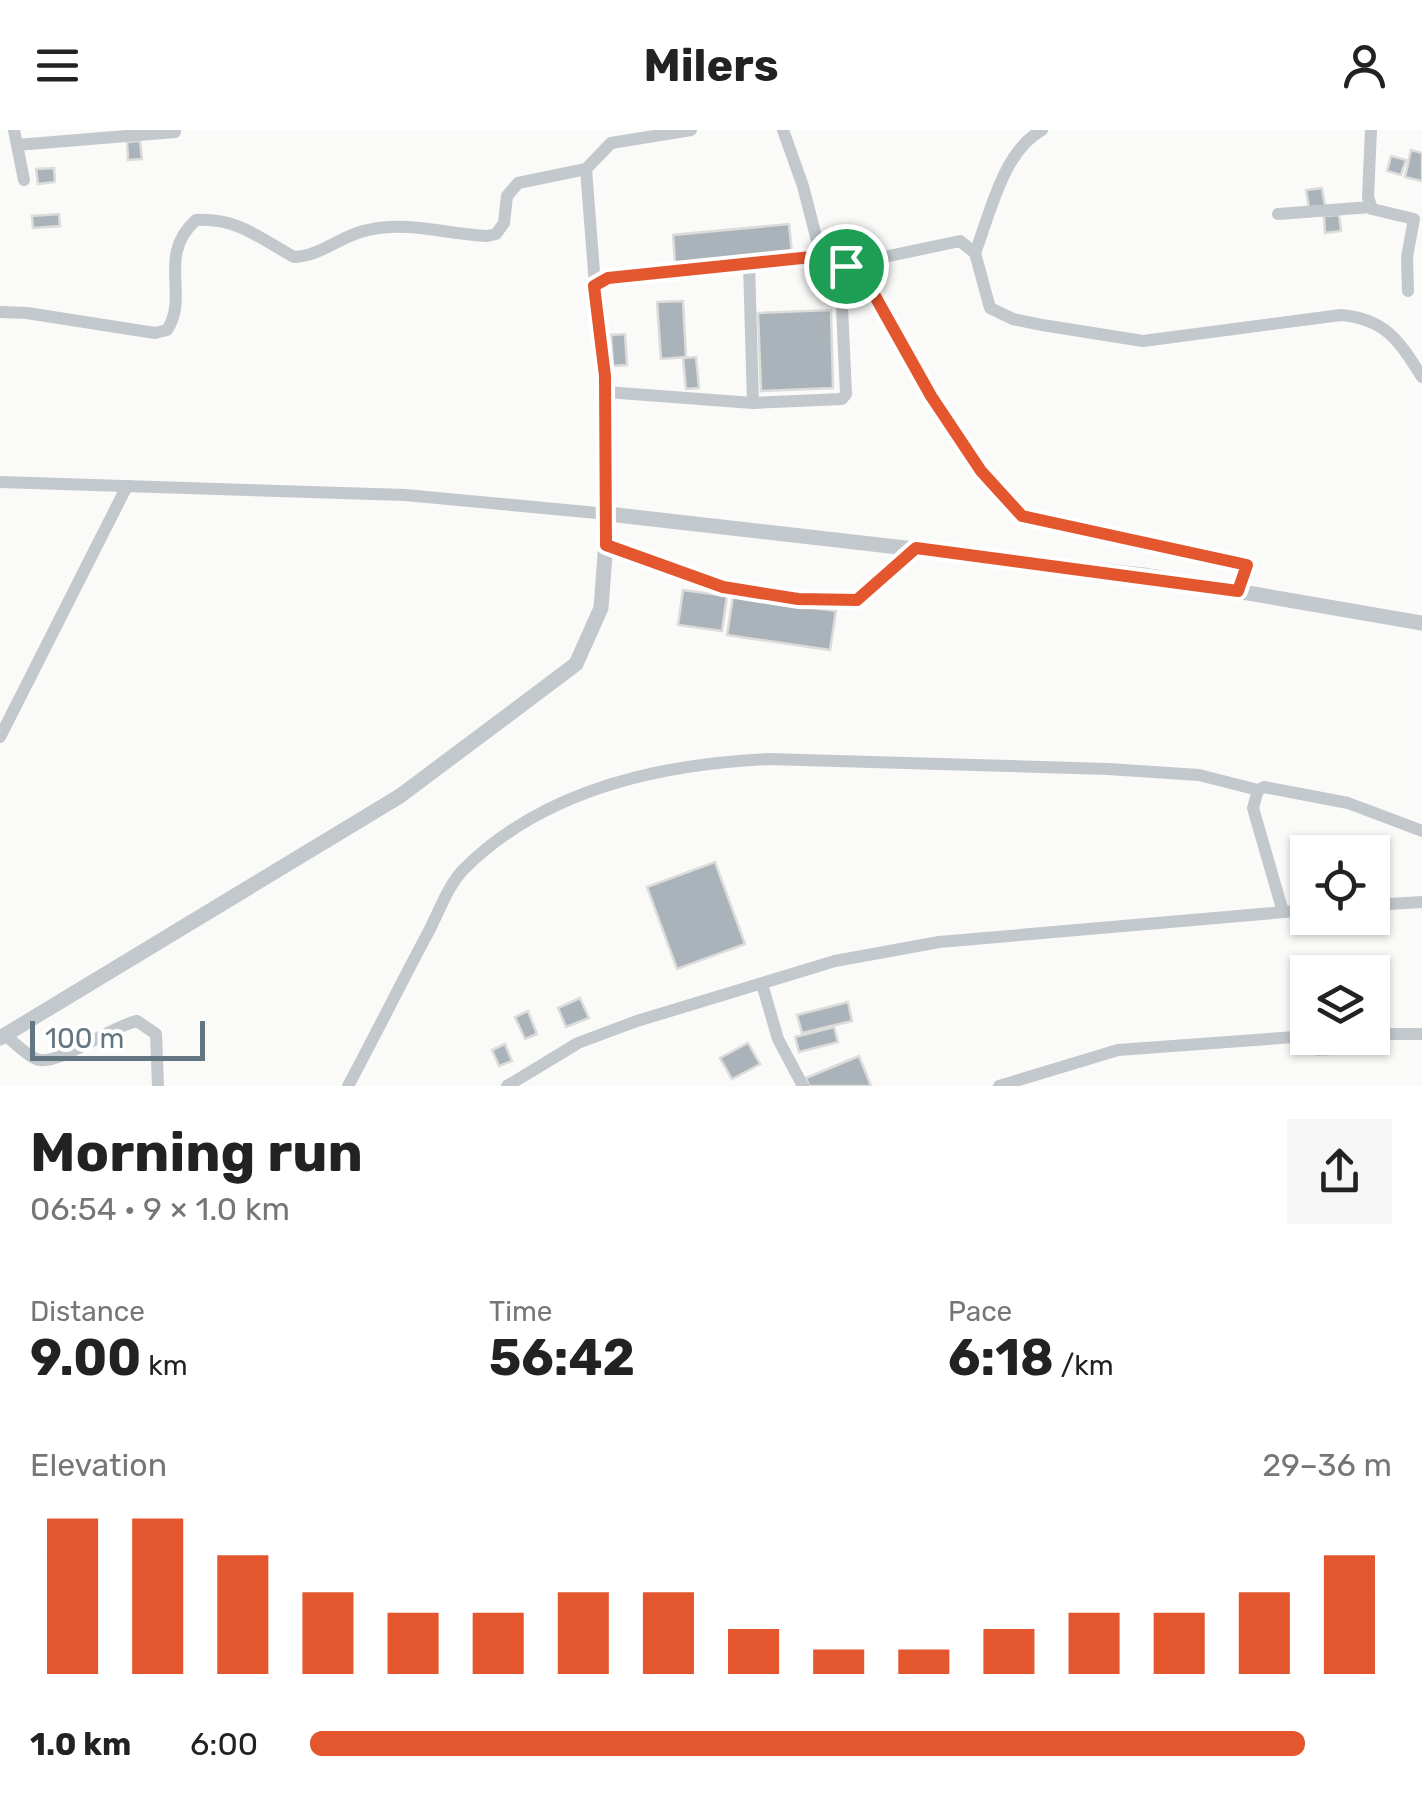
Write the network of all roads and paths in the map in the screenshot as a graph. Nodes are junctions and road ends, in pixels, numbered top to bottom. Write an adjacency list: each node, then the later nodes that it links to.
1 (14, 130): 7 (street)
2 (690, 130): 8 (street)
3 (783, 130): 13 (street)
4 (1042, 130): 12 (street)
5 (1371, 130): 10 (street)
6 (175, 132): 7 (street)
7 (17, 145): 9 (street)
8 (586, 169): 17 (street); 19 (street)
9 (24, 180)
10 (1372, 207): 11 (street); 18 (street)
11 (1278, 214)
12 (975, 253): 16 (street); 20 (street)
13 (821, 256): 14 (street); 15 (street)
14 (749, 264): 17 (street); 22 (street)
15 (840, 264): 16 (street); 22 (street)
16 (857, 264): 28 (street)
17 (594, 286): 21 (street)
18 (1408, 292)
19 (0, 312)
20 (1422, 377)
21 (606, 392): 22 (street); 25 (street)
22 (753, 403)
23 (0, 482): 24 (street)
24 (127, 486): 25 (street); 30 (street)
25 (608, 514): 26 (street); 27 (street)
26 (606, 545): 27 (lane); 40 (street)
27 (916, 548): 28 (street)
28 (1238, 591): 29 (street)
29 (1422, 622)
30 (0, 737)
31 (1258, 790): 32 (street); 35 (street); 43 (street)
32 (1422, 831)
33 (1422, 902): 34 (street)
34 (1390, 904)
35 (1284, 912): 36 (street); 37 (street)
36 (1290, 912)
37 (762, 984): 44 (street); 45 (street)
38 (1390, 1034): 39 (street)
39 (1422, 1034)
40 (2, 1036): 42 (street)
41 (1290, 1037): 46 (street)
42 (158, 1086)
43 (348, 1086)
44 (507, 1086)
45 (803, 1086)
46 (1000, 1086)

